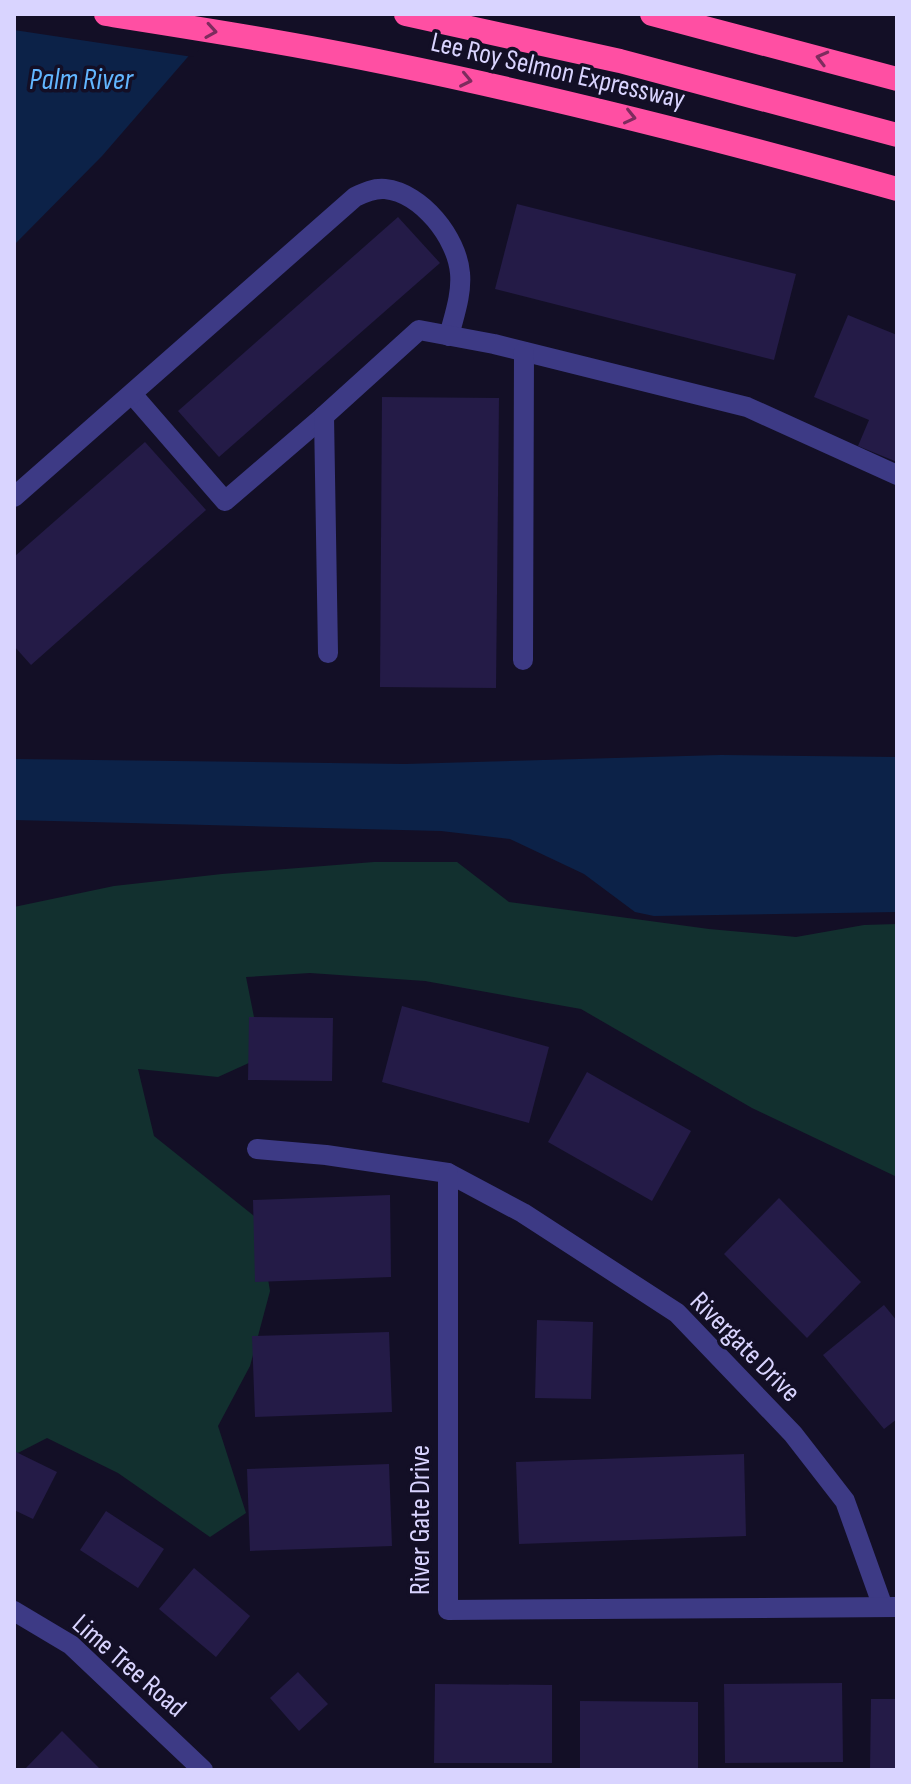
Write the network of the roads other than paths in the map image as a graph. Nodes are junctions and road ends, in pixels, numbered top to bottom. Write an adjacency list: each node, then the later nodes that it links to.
1 (106, 14): 6 (highway, Lee Roy Selmon Expressway, one-way to 6)
2 (406, 14): 5 (highway)
3 (652, 14): 4 (highway, one-way to 3)
4 (897, 79)
5 (897, 135)
6 (897, 189)
7 (449, 336): 8 (street); 9 (street); 10 (street)
8 (524, 352): 11 (street); 14 (street)
9 (132, 394): 10 (street); 12 (street)
10 (324, 416): 13 (street)
11 (897, 475)
12 (14, 497)
13 (328, 653)
14 (523, 660)
15 (257, 1149): 16 (street)
16 (448, 1173): 17 (street, Rivergate Drive); 17 (street, River Gate Drive)
17 (890, 1607)
18 (14, 1611): 19 (street, Lime Tree Road)
19 (203, 1770)

